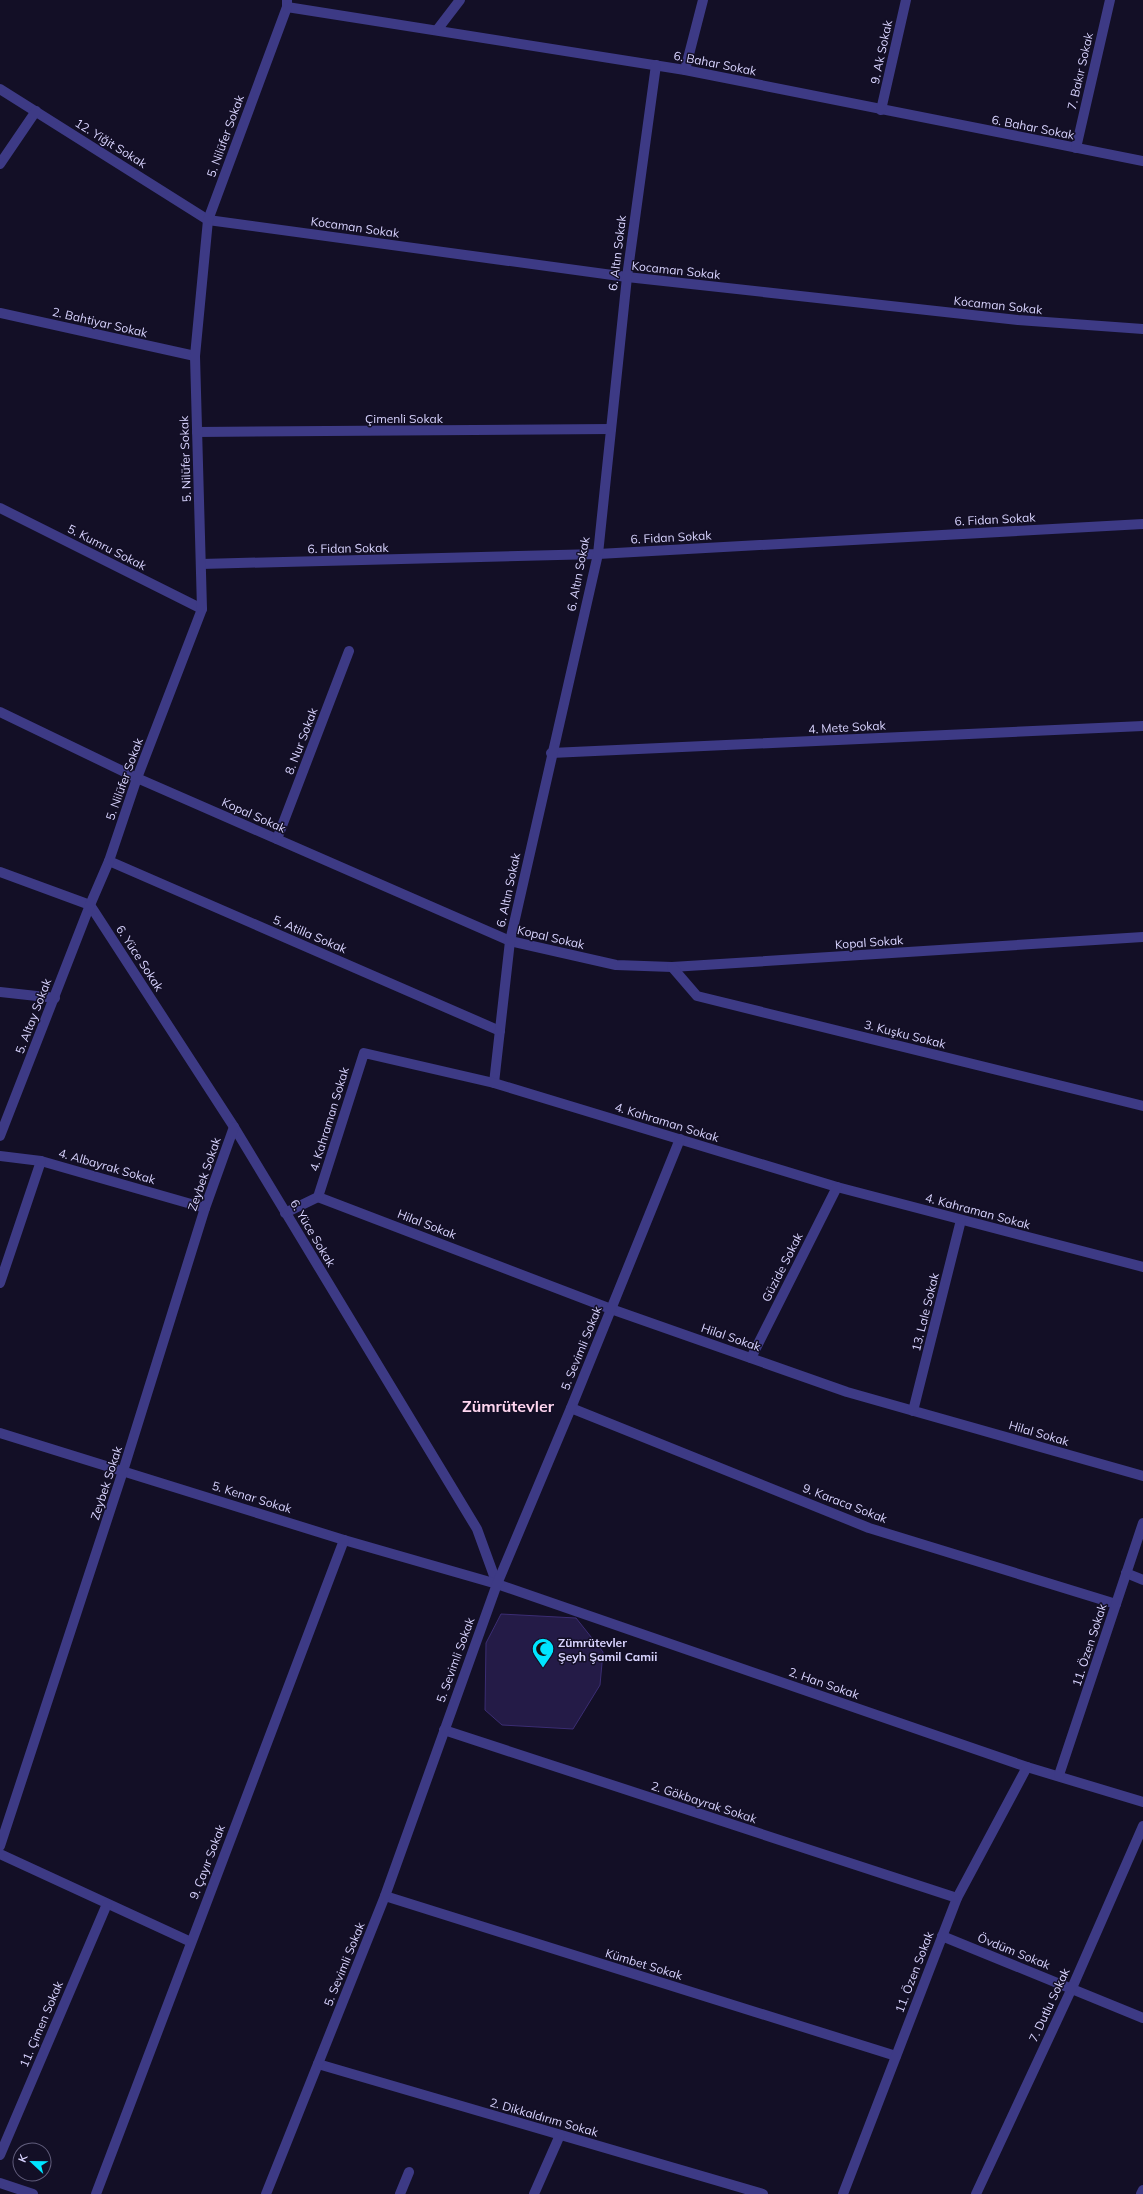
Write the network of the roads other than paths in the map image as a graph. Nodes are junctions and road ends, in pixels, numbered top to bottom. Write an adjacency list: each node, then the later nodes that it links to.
1 (460, 0): 6 (street)
2 (703, 0): 8 (street)
3 (906, 0): 10 (street, 9. Ak Sokak)
4 (1110, 0): 12 (street, 7. Bakır Sokak)
5 (287, 4): 6 (street, 6. Bahar Sokak); 15 (street, 5. Nilüfer Sokak)
6 (437, 30): 7 (street, 6. Bahar Sokak)
7 (656, 65): 8 (street, 6. Bahar Sokak); 16 (street, 6. Altın Sokak)
8 (685, 70): 10 (street, 6. Bahar Sokak)
9 (0, 89): 11 (street, 12. Yiğit Sokak)
10 (881, 110): 12 (street, 6. Bahar Sokak)
11 (36, 111): 14 (street); 15 (street, 12. Yiğit Sokak)
12 (1076, 148): 13 (street, 6. Bahar Sokak)
13 (1143, 162)
14 (0, 164)
15 (208, 220): 16 (street, Kocaman Sokak); 19 (street, 5. Nilüfer Sokak)
16 (627, 278): 18 (street, Kocaman Sokak); 20 (street, 6. Altın Sokak)
17 (0, 313): 19 (street, 2. Bahtiyar Sokak)
18 (1143, 329)
19 (195, 356): 21 (street, 5. Nilüfer Sokak)
20 (611, 429): 21 (street, Çimenli Sokak); 24 (street, 6. Altın Sokak)
21 (197, 432): 25 (street, 5. Nilüfer Sokak)
22 (0, 508): 26 (street, 5. Kumru Sokak)
23 (1143, 524): 24 (street, 6. Fidan Sokak)
24 (598, 554): 25 (street, 6. Fidan Sokak); 30 (street, 6. Altın Sokak)
25 (200, 564): 26 (street, 5. Nilüfer Sokak)
26 (202, 609): 31 (street, 5. Nilüfer Sokak)
27 (349, 651): 32 (street, 8. Nur Sokak)
28 (0, 712): 31 (street, Kopal Sokak)
29 (1143, 726): 30 (street, 4. Mete Sokak)
30 (551, 753): 37 (street, 6. Altın Sokak)
31 (137, 778): 32 (street, Kopal Sokak); 33 (street, 5. Nilüfer Sokak)
32 (277, 839): 37 (street, Kopal Sokak)
33 (109, 862): 35 (street, 5. Nilüfer Sokak); 41 (street, 5. Atilla Sokak)
34 (0, 872): 35 (street)
35 (90, 905): 40 (street, 5. Altay Sokak); 44 (street, 6. Yüce Sokak)
36 (1143, 937): 38 (street, Kopal Sokak)
37 (510, 942): 38 (street, Kopal Sokak); 41 (street, 6. Altın Sokak)
38 (672, 967): 43 (street, 3. Kuşku Sokak)
39 (0, 992): 40 (street)
40 (55, 998): 45 (street, 5. Altay Sokak)
41 (500, 1031): 42 (street, 6. Altın Sokak)
42 (494, 1082): 46 (street, 4. Kahraman Sokak); 50 (street, 4. Kahraman Sokak)
43 (1143, 1106)
44 (234, 1127): 51 (street, Zeybek Sokak); 52 (street, 6. Yüce Sokak)
45 (0, 1136)
46 (680, 1139): 49 (street, 4. Kahraman Sokak); 56 (street, 5. Sevimli Sokak)
47 (0, 1156): 48 (street, 4. Albayrak Sokak)
48 (41, 1161): 51 (street, 4. Albayrak Sokak); 55 (street)
49 (837, 1187): 53 (street, 4. Kahraman Sokak); 57 (street, Güzide Sokak)
50 (318, 1197): 52 (street); 56 (street, Hilal Sokak)
51 (206, 1208): 61 (street, Zeybek Sokak)
52 (285, 1213): 67 (street, 6. Yüce Sokak)
53 (961, 1220): 54 (street, 4. Kahraman Sokak); 59 (street, 13. Lale Sokak)
54 (1143, 1267)
55 (0, 1283)
56 (611, 1309): 57 (street, Hilal Sokak); 58 (street, 5. Sevimli Sokak)
57 (751, 1358): 59 (street, Hilal Sokak)
58 (571, 1408): 67 (street, 5. Sevimli Sokak); 68 (street, 9. Karaca Sokak)
59 (913, 1411): 62 (street, Hilal Sokak)
60 (0, 1434): 61 (street, 5. Kenar Sokak)
61 (123, 1471): 64 (street, 5. Kenar Sokak); 74 (street, Zeybek Sokak)
62 (1143, 1476)
63 (1143, 1523): 65 (street, 11. Özen Sokak)
64 (344, 1540): 67 (street, 5. Kenar Sokak); 80 (street, 9. Çayır Sokak)
65 (1126, 1573): 66 (street); 68 (street, 11. Özen Sokak)
66 (1143, 1580)
67 (497, 1584): 69 (street, 5. Sevimli Sokak); 70 (street, 2. Han Sokak)
68 (1116, 1604): 71 (street, 11. Özen Sokak)
69 (444, 1730): 76 (street, 5. Sevimli Sokak); 77 (street, 2. Gökbayrak Sokak)
70 (1027, 1767): 71 (street, 2. Han Sokak); 77 (street, 11. Özen Sokak)
71 (1059, 1775): 72 (street, 2. Han Sokak)
72 (1143, 1802)
73 (1143, 1826): 81 (street, 7. Dutlu Sokak)
74 (0, 1846)
75 (0, 1854): 78 (street)
76 (385, 1896): 83 (street, Kümbet Sokak); 84 (street, 5. Sevimli Sokak)
77 (957, 1898): 79 (street, 11. Özen Sokak)
78 (107, 1904): 80 (street); 86 (street, 11. Çimen Sokak)
79 (942, 1936): 81 (street, Övdüm Sokak); 83 (street, 11. Özen Sokak)
80 (191, 1942): 91 (street, 9. Çayır Sokak)
81 (1072, 1988): 82 (street, Övdüm Sokak); 97 (street, 7. Dutlu Sokak)
82 (1143, 2018)
83 (896, 2056): 96 (street, 11. Özen Sokak)
84 (318, 2064): 85 (street, 2. Dikkaldırım Sokak); 92 (street, 5. Sevimli Sokak)
85 (560, 2135): 94 (street); 95 (street, 2. Dikkaldırım Sokak)
86 (0, 2155)
87 (409, 2172): 93 (street)
88 (0, 2183): 90 (street)
89 (1143, 2190): 98 (street)
90 (33, 2194)
91 (96, 2194)
92 (266, 2194)
93 (400, 2194)
94 (534, 2194)
95 (763, 2194)
96 (843, 2194)
97 (976, 2194)
98 (1141, 2194)

